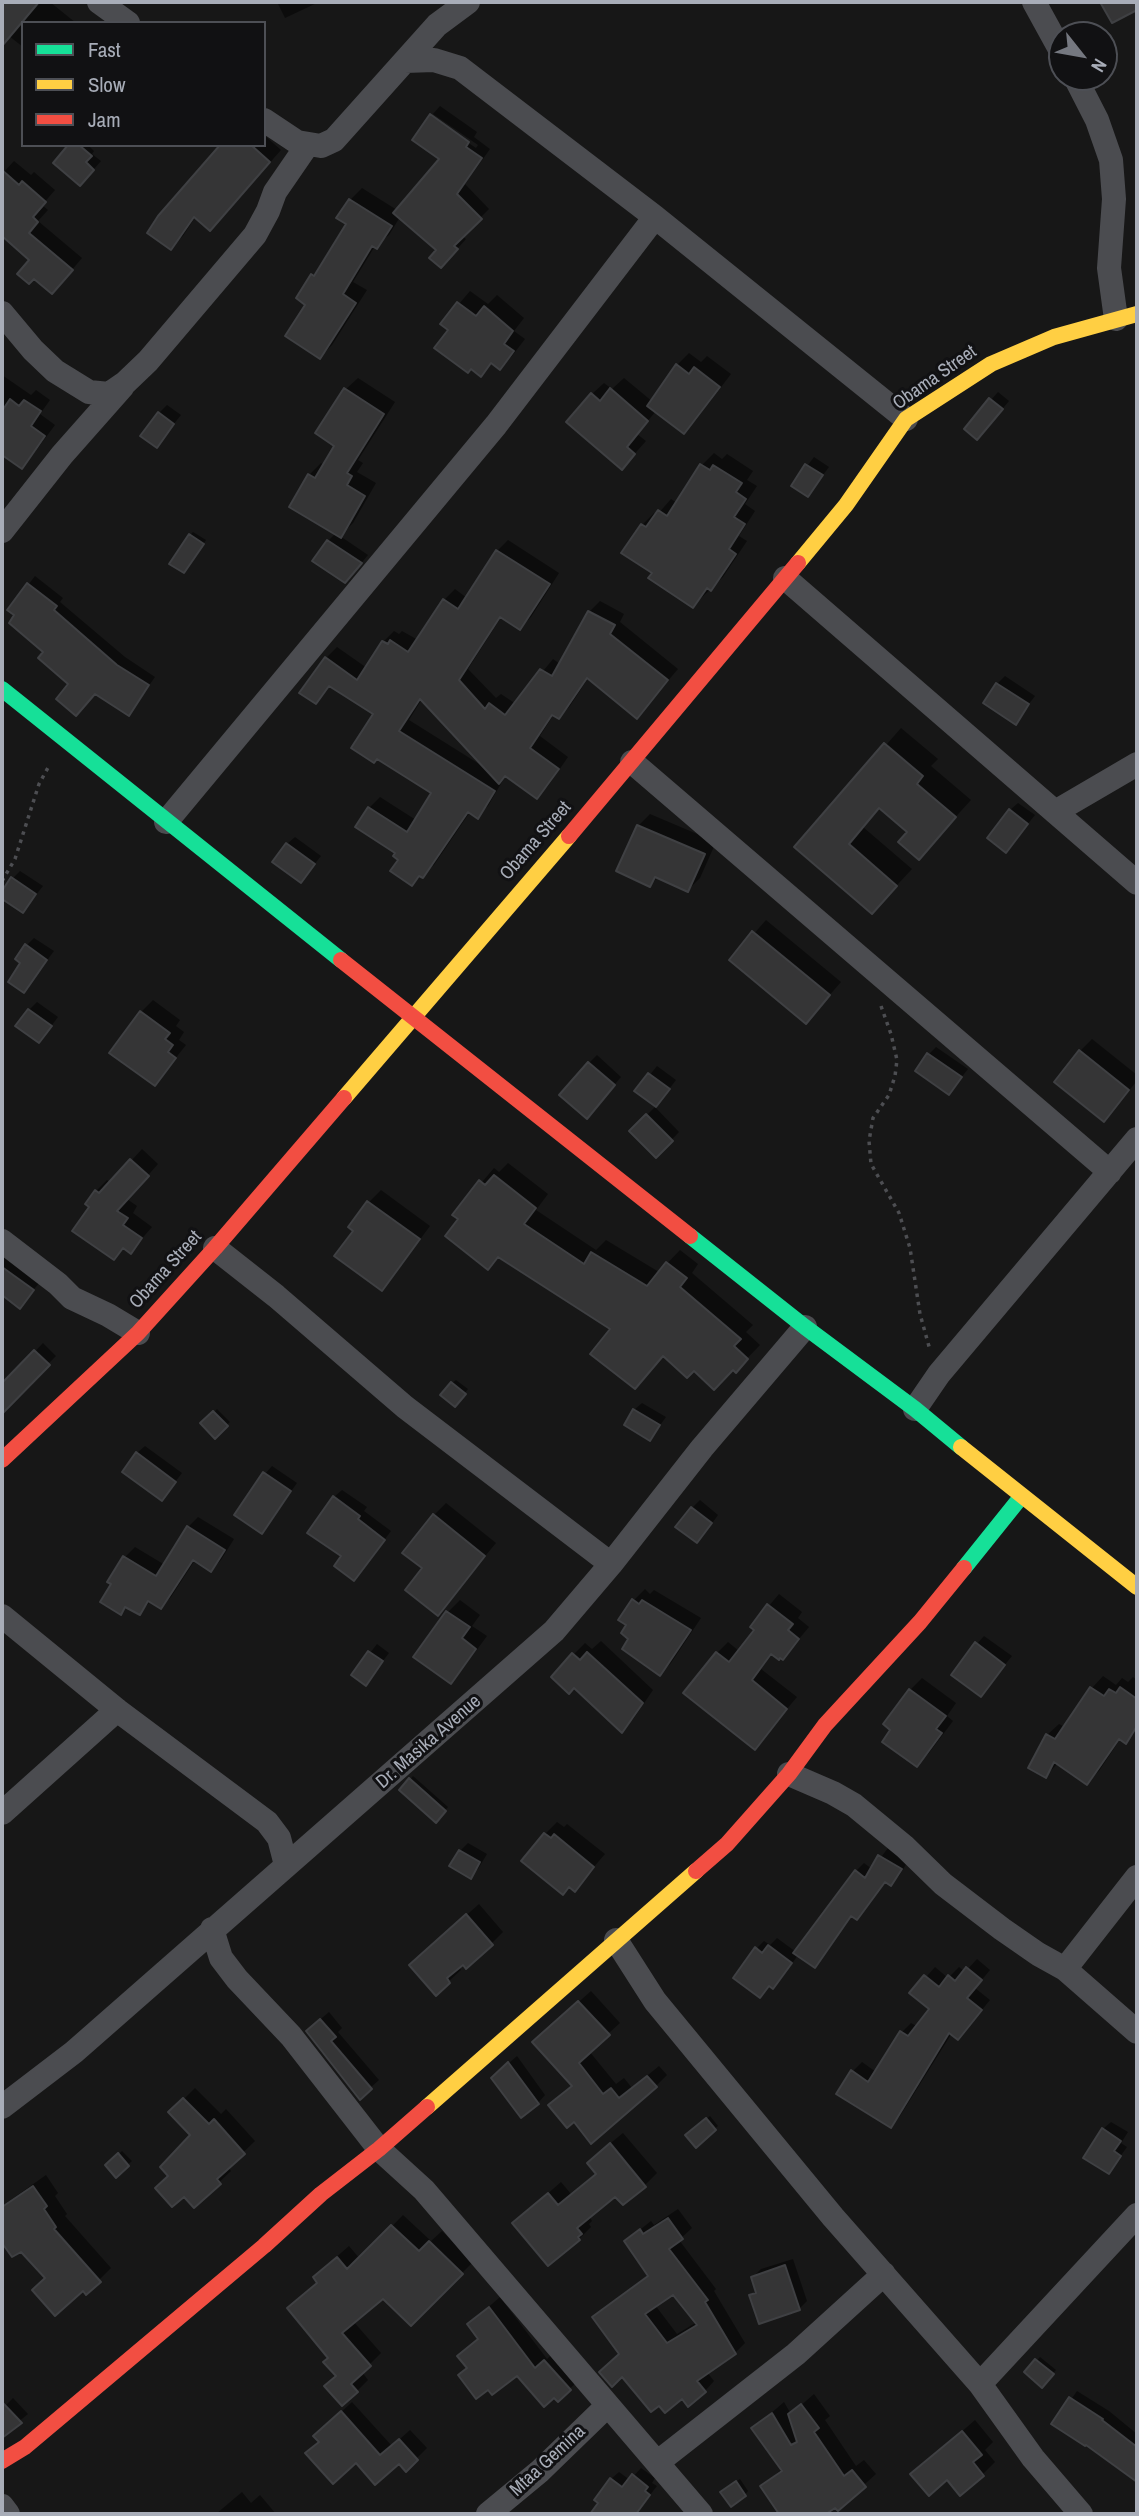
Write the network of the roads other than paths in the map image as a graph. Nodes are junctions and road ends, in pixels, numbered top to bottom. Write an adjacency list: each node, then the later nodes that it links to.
1 (102, 2): 4 (street)
2 (468, 2): 6 (street)
3 (1034, 2): 5 (street)
4 (126, 21)
5 (1048, 28)
6 (405, 61): 9 (street); 10 (street)
7 (1082, 91): 12 (street)
8 (266, 121): 9 (street)
9 (308, 144): 13 (street)
10 (655, 217): 14 (street); 21 (street)
11 (2, 313): 13 (street)
12 (1127, 316): 14 (street, Obama Street)
13 (125, 383): 15 (street)
14 (906, 419): 16 (street, Obama Street)
15 (2, 531)
16 (785, 578): 18 (street, Obama Street); 20 (street)
17 (2, 689): 21 (street)
18 (632, 762): 23 (street, Obama Street); 25 (street)
19 (1137, 764): 20 (street)
20 (1055, 812): 22 (street)
21 (166, 822): 23 (street)
22 (1137, 883)
23 (412, 1017): 27 (street, Obama Street); 28 (street)
24 (1137, 1139): 25 (street)
25 (1110, 1172): 30 (street)
26 (2, 1241): 29 (street)
27 (215, 1248): 29 (street, Obama Street); 33 (street)
28 (805, 1327): 30 (street); 33 (street, Dr. Masika Avenue)
29 (138, 1333): 31 (street, Obama Street)
30 (915, 1409): 32 (street)
31 (2, 1460)
32 (1021, 1497): 34 (street); 37 (street)
33 (611, 1564): 39 (street, Dr. Masika Avenue)
34 (1137, 1587)
35 (2, 1616): 36 (street)
36 (117, 1710): 38 (street); 39 (street)
37 (789, 1774): 42 (street); 43 (street)
38 (2, 1813)
39 (286, 1865): 41 (street, Dr. Masika Avenue)
40 (1137, 1877): 43 (street)
41 (212, 1929): 45 (street, Dr. Masika Avenue); 46 (street)
42 (615, 1940): 46 (street); 48 (street)
43 (1065, 1969): 44 (street)
44 (1137, 2032)
45 (2, 2107)
46 (379, 2149): 50 (street); 51 (street)
47 (1137, 2215): 49 (street)
48 (884, 2274): 49 (street); 52 (street)
49 (980, 2384): 57 (street)
50 (607, 2406): 52 (street); 55 (street, Mtaa Gemina)
51 (2, 2461)
52 (658, 2462): 56 (street)
53 (2, 2506): 54 (street)
54 (8, 2514)
55 (488, 2514)
56 (701, 2514)
57 (1081, 2514)

